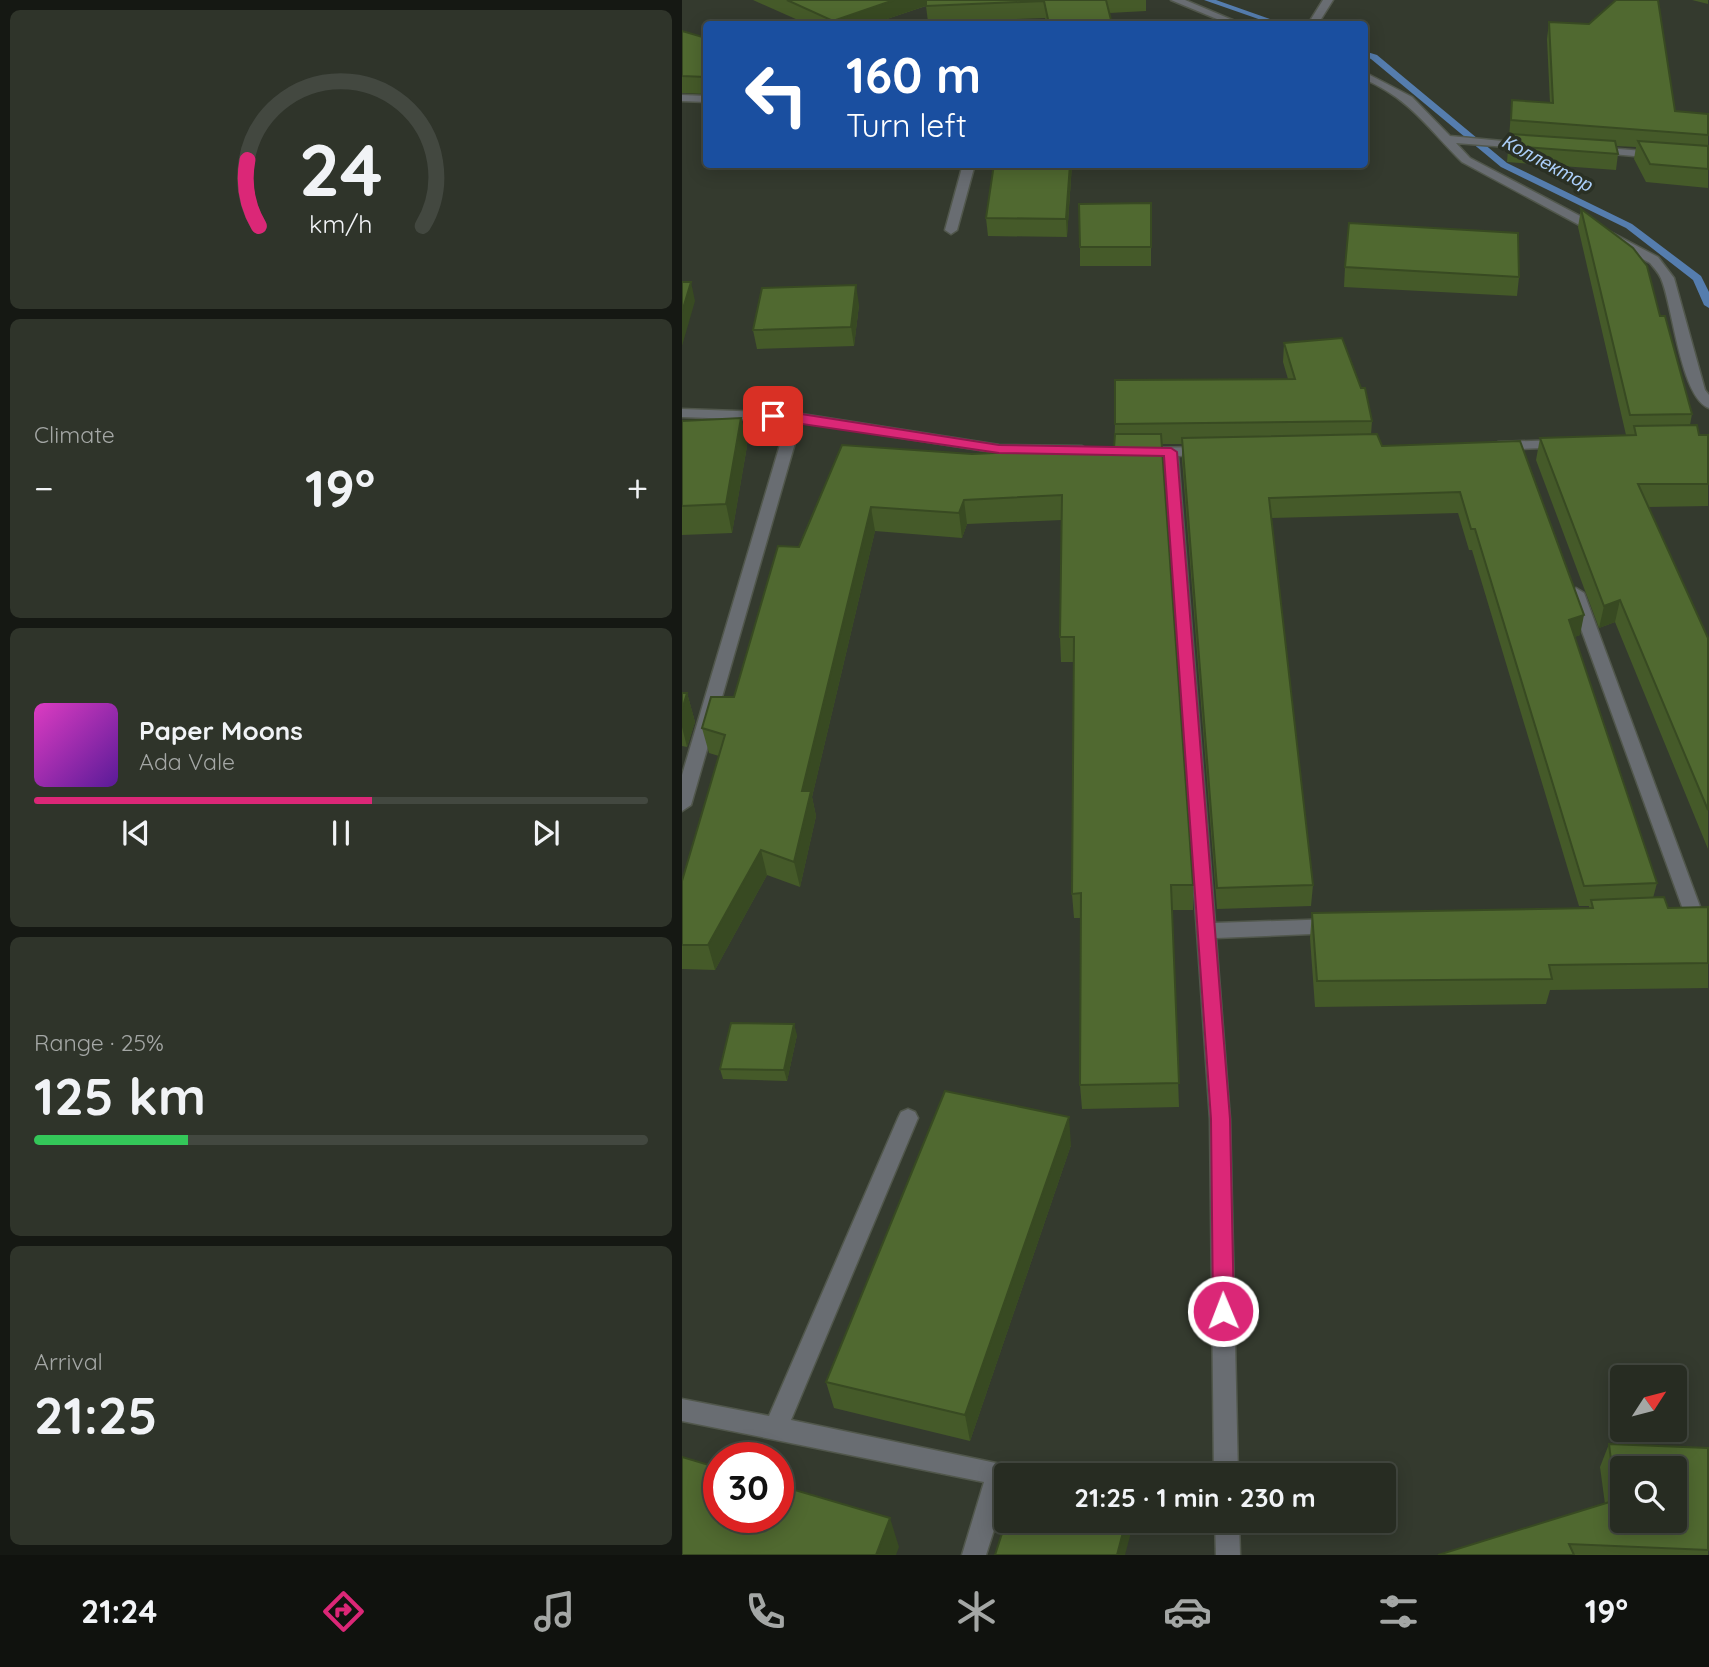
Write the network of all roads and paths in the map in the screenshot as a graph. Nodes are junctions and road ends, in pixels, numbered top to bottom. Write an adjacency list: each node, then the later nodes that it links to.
1 (1176, 0): 3 (street)
2 (1328, 0): 4 (street)
3 (1229, 21)
4 (1315, 21)
5 (1368, 77): 6 (street)
6 (1381, 82): 7 (street); 10 (street)
7 (1368, 83)
8 (682, 98): 9 (street)
9 (703, 99)
10 (1444, 139): 11 (street); 16 (street)
11 (1549, 147)
12 (1576, 149): 13 (street)
13 (1668, 156)
14 (969, 168): 15 (street)
15 (950, 230)
16 (1709, 404)
17 (682, 413): 18 (street)
18 (795, 416): 21 (street); 26 (street)
19 (1575, 444): 20 (street)
20 (1483, 446)
21 (1092, 451)
22 (1226, 451): 24 (street)
23 (1131, 452): 24 (street)
24 (1171, 452): 29 (street)
25 (1569, 575): 27 (street)
26 (682, 804)
27 (1693, 912)
28 (1358, 925): 29 (street)
29 (1204, 931): 33 (street)
30 (908, 1118): 32 (street)
31 (682, 1410): 32 (street)
32 (775, 1430): 34 (street)
33 (1226, 1463)
34 (994, 1473)
35 (994, 1498): 37 (street)
36 (1227, 1533): 38 (street)
37 (974, 1555)
38 (1228, 1555)

